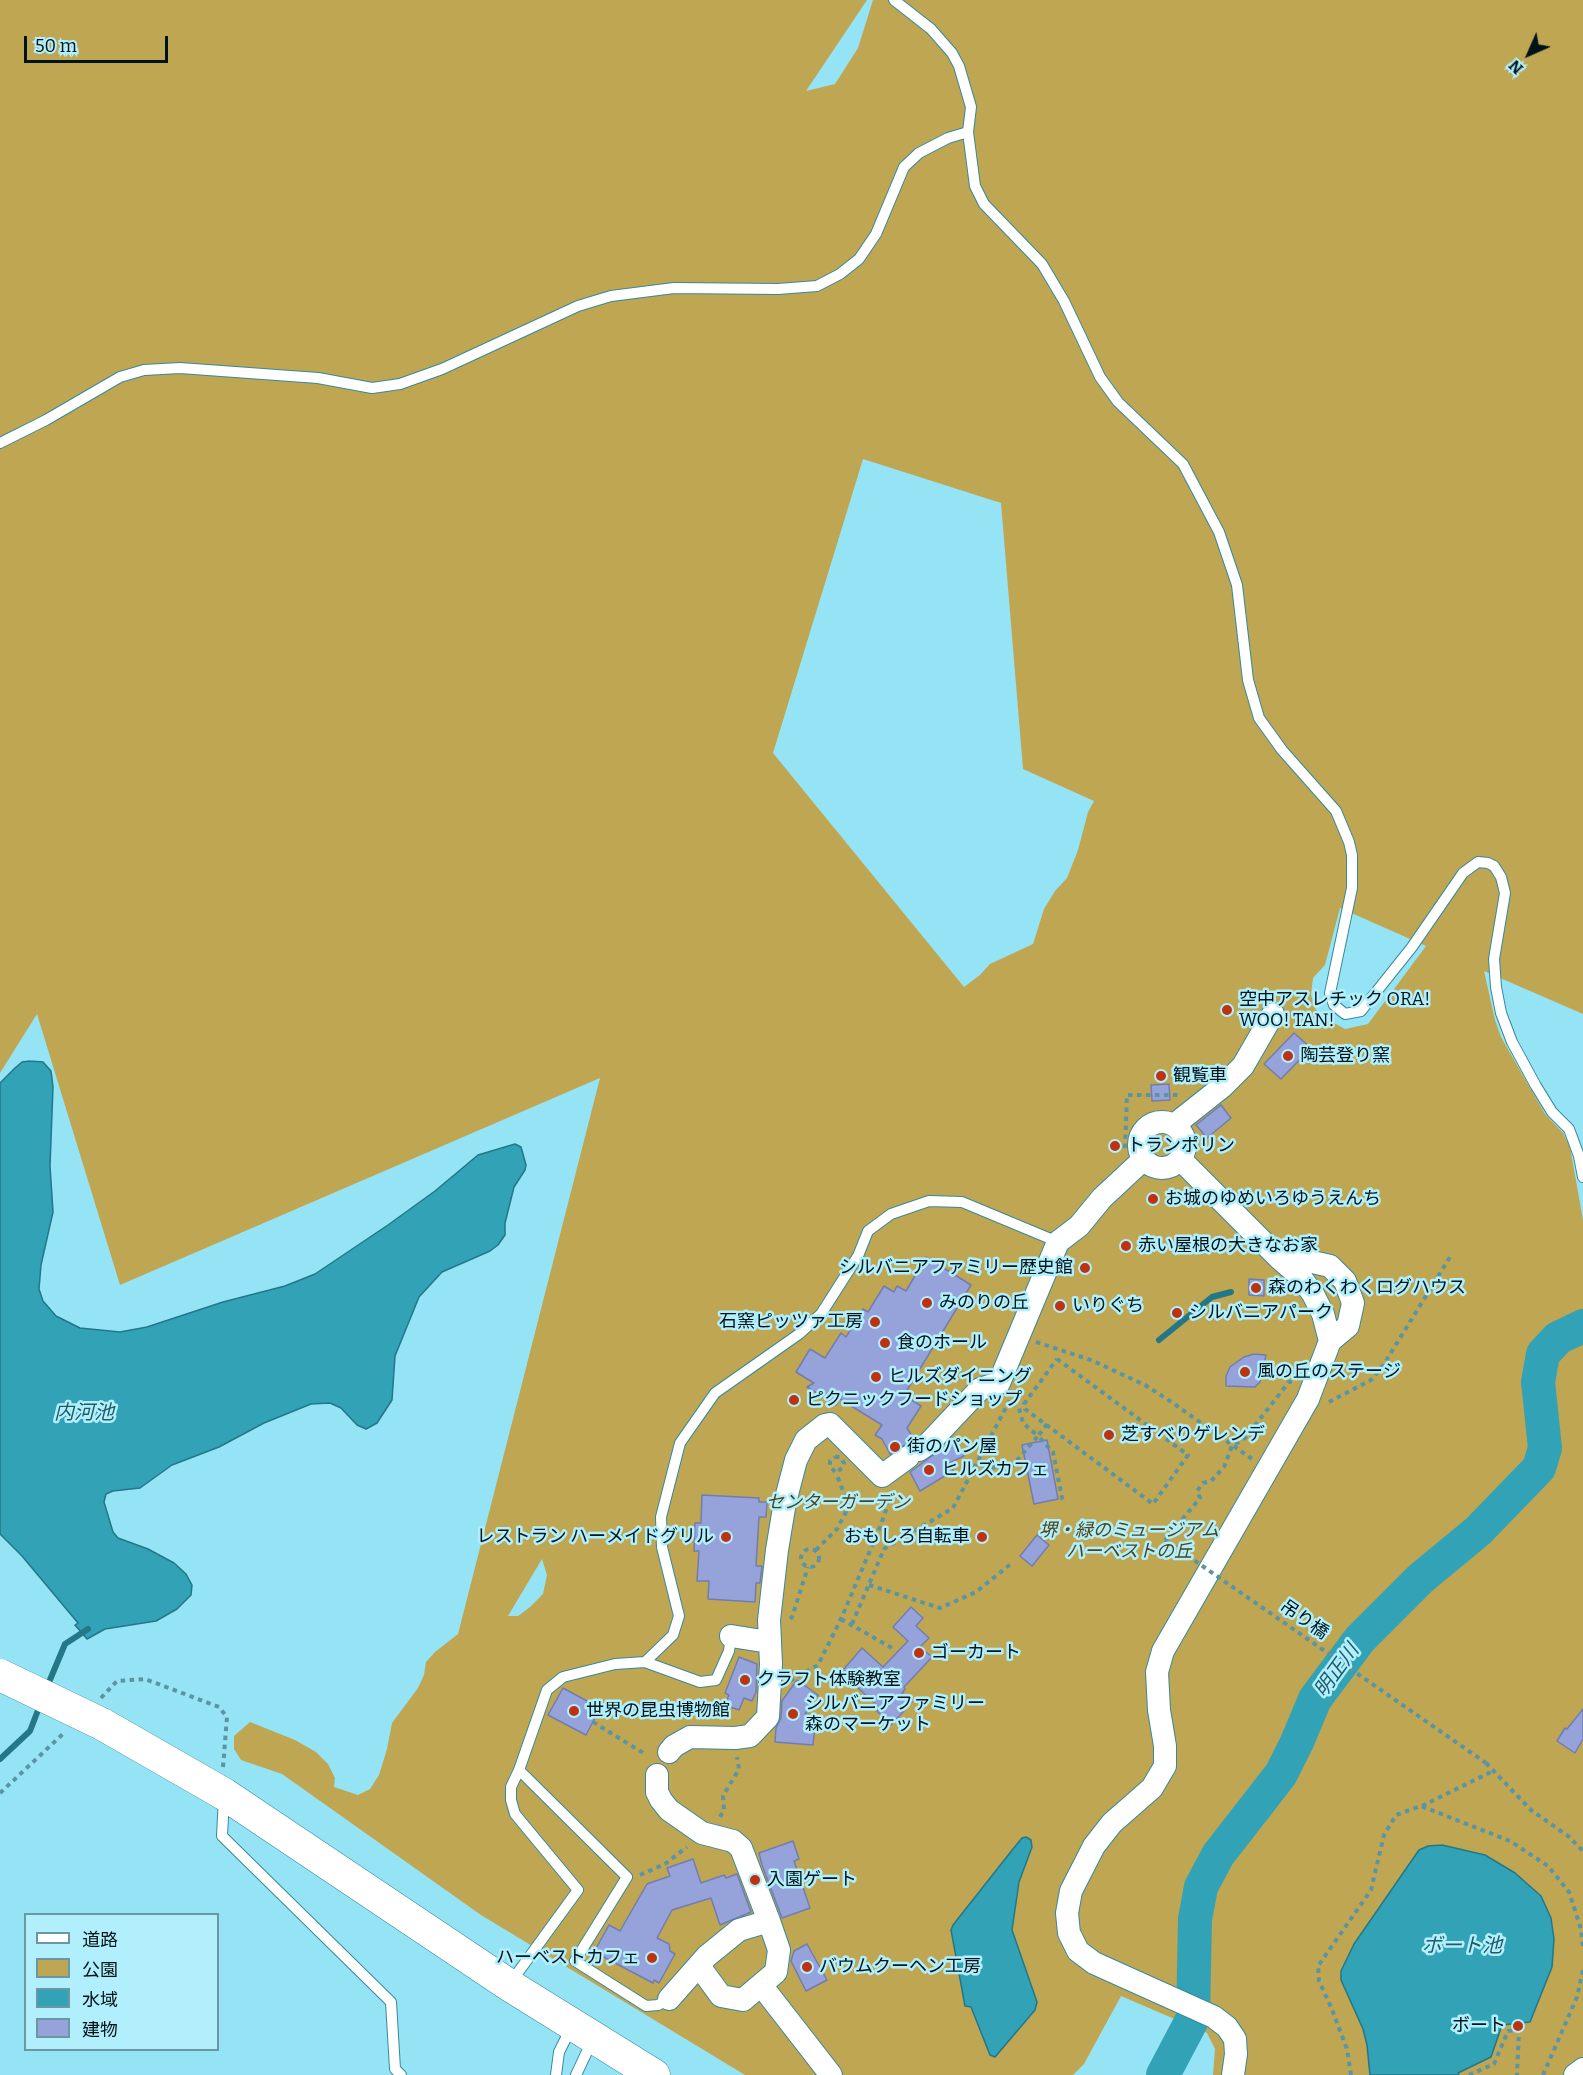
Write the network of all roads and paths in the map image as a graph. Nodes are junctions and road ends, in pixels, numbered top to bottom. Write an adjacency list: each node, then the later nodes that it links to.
1 (894, 0): 2 (lane)
2 (968, 132): 3 (lane); 9 (lane)
3 (0, 443)
4 (1273, 1014): 5 (street)
5 (1195, 1108): 6 (street); 10 (path)
6 (1174, 1125): 7 (street); 8 (street)
7 (1144, 1159): 8 (street); 10 (street)
8 (1180, 1159): 13 (street)
9 (1583, 1177)
10 (1123, 1179): 11 (street)
11 (1058, 1242): 14 (street); 35 (lane)
12 (1450, 1257): 18 (path)
13 (1279, 1258): 15 (street); 15 (street)
14 (1019, 1336): 17 (street); 21 (path)
15 (1330, 1341): 16 (street)
16 (1314, 1384): 18 (street); 21 (path)
17 (1004, 1392): 20 (path); 22 (path); 24 (street)
18 (1296, 1419): 67 (street)
19 (1047, 1424): 19 (path); 20 (path)
20 (1038, 1436): 22 (path); 25 (path)
21 (1232, 1446): 45 (path, 吊り橋, bridge)
22 (973, 1470): 29 (path)
23 (836, 1473): 26 (path)
24 (882, 1476): 30 (path); 32 (street)
25 (1065, 1502)
26 (816, 1550): 28 (path); 28 (path)
27 (1012, 1563): 29 (path)
28 (808, 1567): 32 (path)
29 (869, 1586): 31 (path)
30 (842, 1619): 31 (path); 37 (path)
31 (852, 1624): 34 (path)
32 (769, 1631): 33 (street); 37 (street)
33 (731, 1636): 35 (lane)
34 (892, 1648)
35 (645, 1662): 44 (lane)
36 (0, 1675): 38 (street, bridge)
37 (770, 1694): 41 (street)
38 (98, 1714): 48 (street); 48 (path)
39 (593, 1722): 43 (path)
40 (69, 1729): 47 (path)
41 (735, 1738): 42 (street); 50 (path)
42 (669, 1752)
43 (645, 1754)
44 (519, 1770): 52 (lane); 57 (lane)
45 (1494, 1771): 49 (path); 51 (path, 吊り橋)
46 (657, 1775): 50 (street)
47 (0, 1793)
48 (224, 1794): 57 (street); 62 (lane)
49 (1421, 1806): 54 (path); 68 (path)
50 (705, 1834): 52 (path); 53 (street)
51 (1583, 1851)
52 (627, 1877): 59 (lane)
53 (769, 1921): 55 (street); 58 (street)
54 (1583, 1947)
55 (699, 1966): 58 (street); 59 (street)
56 (1583, 1970): 71 (path)
57 (509, 1985): 60 (street)
58 (761, 1985): 66 (street)
59 (669, 1999)
60 (583, 2032): 63 (lane); 64 (lane); 65 (street)
61 (1583, 2069): 72 (street)
62 (401, 2075)
63 (556, 2075)
64 (576, 2075)
65 (654, 2075)
66 (831, 2075)
67 (1233, 2075)
68 (1351, 2075)
69 (1469, 2075): 70 (path)
70 (1516, 2075)
71 (1543, 2075)
72 (1575, 2075)

